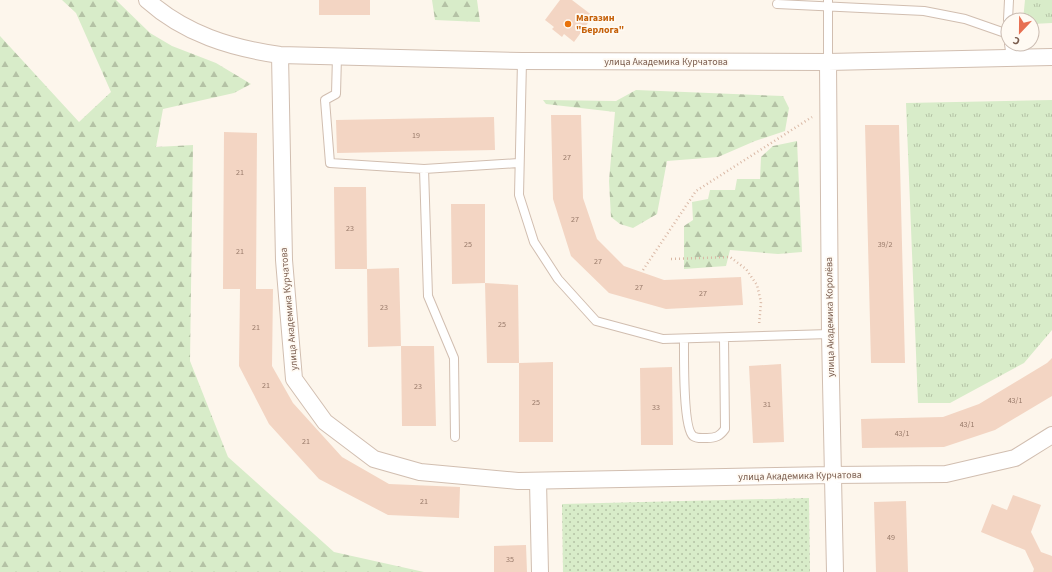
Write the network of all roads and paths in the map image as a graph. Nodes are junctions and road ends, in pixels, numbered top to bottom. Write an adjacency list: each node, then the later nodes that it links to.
1 (147, 0): 9 (street, улица Академика Курчатова)
2 (1009, 0): 5 (lane)
3 (828, 3): 4 (lane); 6 (lane); 13 (lane)
4 (777, 4)
5 (1008, 12)
6 (1000, 32)
7 (1000, 52): 13 (street, улица Академика Курчатова)
8 (1017, 52): 11 (street, улица Академика Курчатова)
9 (280, 55): 10 (street, улица Академика Курчатова); 26 (street, улица Академика Курчатова)
10 (337, 56): 12 (street, улица Академика Курчатова); 16 (lane)
11 (1052, 57)
12 (522, 62): 13 (street, улица Академика Курчатова); 15 (lane)
13 (828, 62): 14 (street, улица Академика Королёва)
14 (828, 108): 18 (path); 20 (street, улица Академика Королёва)
15 (518, 163): 16 (lane); 21 (lane)
16 (424, 169): 24 (lane)
17 (671, 259): 19 (path)
18 (643, 270)
19 (758, 329)
20 (830, 334): 22 (lane); 25 (street, улица Академика Королёва)
21 (684, 339): 22 (lane); 22 (lane)
22 (724, 339)
23 (1052, 434): 25 (street, улица Академика Курчатова)
24 (455, 437)
25 (833, 475): 26 (street, улица Академика Курчатова); 28 (street, улица Академика Королёва)
26 (538, 480): 27 (street)
27 (540, 572)
28 (835, 572)

